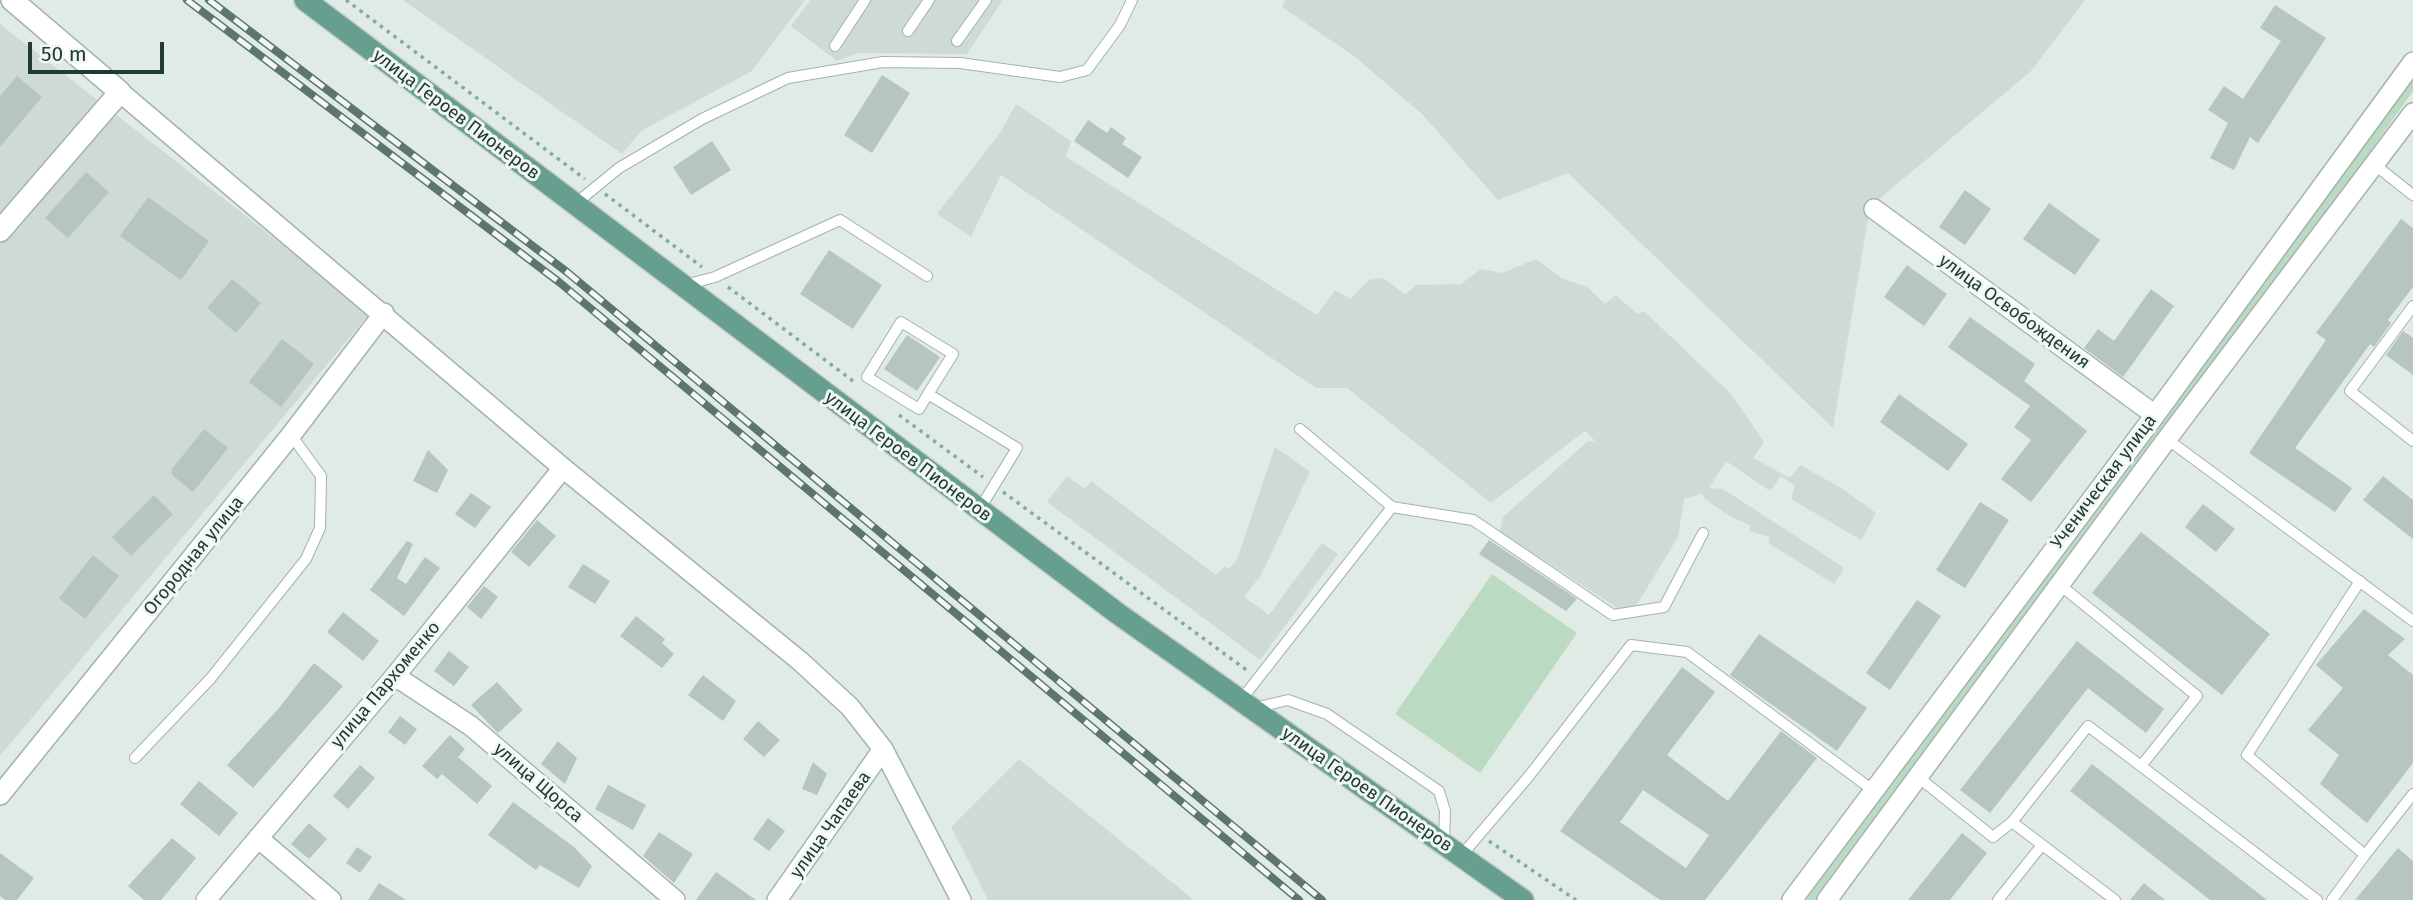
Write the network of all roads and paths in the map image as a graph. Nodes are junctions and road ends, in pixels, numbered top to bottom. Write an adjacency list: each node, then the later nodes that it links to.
1 (12, 0): 12 (street)
2 (304, 0): 17 (main road, улица Героев Пионеров)
3 (346, 0): 15 (path)
4 (865, 0): 10 (lane)
5 (929, 0): 8 (lane)
6 (986, 0): 9 (lane)
7 (1132, 0): 15 (lane)
8 (908, 31)
9 (957, 41)
10 (835, 46)
11 (2413, 62): 28 (street, Ученическая улица)
12 (120, 92): 19 (street); 24 (street)
13 (2413, 113): 14 (street, Ученическая улица)
14 (2375, 165): 16 (lane); 31 (street, Ученическая улица)
15 (596, 187): 17 (lane); 20 (path)
16 (2413, 195)
17 (575, 205): 22 (main road, улица Героев Пионеров)
18 (1874, 209): 28 (street, улица Освобождения)
19 (0, 231)
20 (715, 276): 21 (lane); 22 (lane); 25 (path)
21 (927, 276)
22 (681, 286): 36 (main road, улица Героев Пионеров)
23 (2413, 306): 32 (lane)
24 (384, 313): 30 (street, Огородная улица); 33 (street)
25 (856, 383)
26 (928, 394): 26 (lane); 34 (lane)
27 (888, 407): 34 (path)
28 (2155, 415): 48 (street, Ученическая улица)
29 (1300, 429): 35 (lane)
30 (291, 435): 45 (lane); 50 (street, Огородная улица)
31 (2167, 439): 38 (lane); 39 (street, Ученическая улица)
32 (2413, 441)
33 (563, 468): 41 (street, улица Пархоменко); 44 (street)
34 (994, 485): 36 (lane); 42 (path)
35 (1392, 507): 37 (lane); 42 (lane)
36 (979, 510): 43 (main road, улица Героев Пионеров)
37 (1703, 533)
38 (2360, 581): 40 (lane); 56 (lane)
39 (2060, 584): 46 (lane); 47 (street, Ученическая улица)
40 (2413, 621)
41 (395, 676): 53 (street, улица Пархоменко); 60 (street, улица Щорса)
42 (1258, 679): 43 (lane)
43 (1246, 705): 55 (main road, улица Героев Пионеров); 55 (lane)
44 (883, 749): 57 (street, улица Чапаева); 61 (street)
45 (135, 758)
46 (2141, 766): 51 (lane); 68 (lane)
47 (1918, 777): 51 (lane); 65 (street, Ученическая улица)
48 (1874, 791): 52 (lane); 64 (street, Ученическая улица)
49 (2413, 794): 56 (lane)
50 (0, 795)
51 (2012, 822): 54 (lane)
52 (1478, 834): 55 (lane); 63 (path)
53 (258, 838): 58 (street, улица Пархоменко); 59 (street)
54 (2042, 845): 66 (lane); 67 (lane)
55 (1452, 850): 62 (main road, улица Героев Пионеров)
56 (2365, 855): 69 (lane)
57 (783, 897)
58 (206, 900)
59 (331, 900)
60 (675, 900)
61 (961, 900)
62 (1523, 900)
63 (1576, 900)
64 (1792, 900)
65 (1827, 900)
66 (1998, 900)
67 (2115, 900)
68 (2316, 900)
69 (2332, 900)

